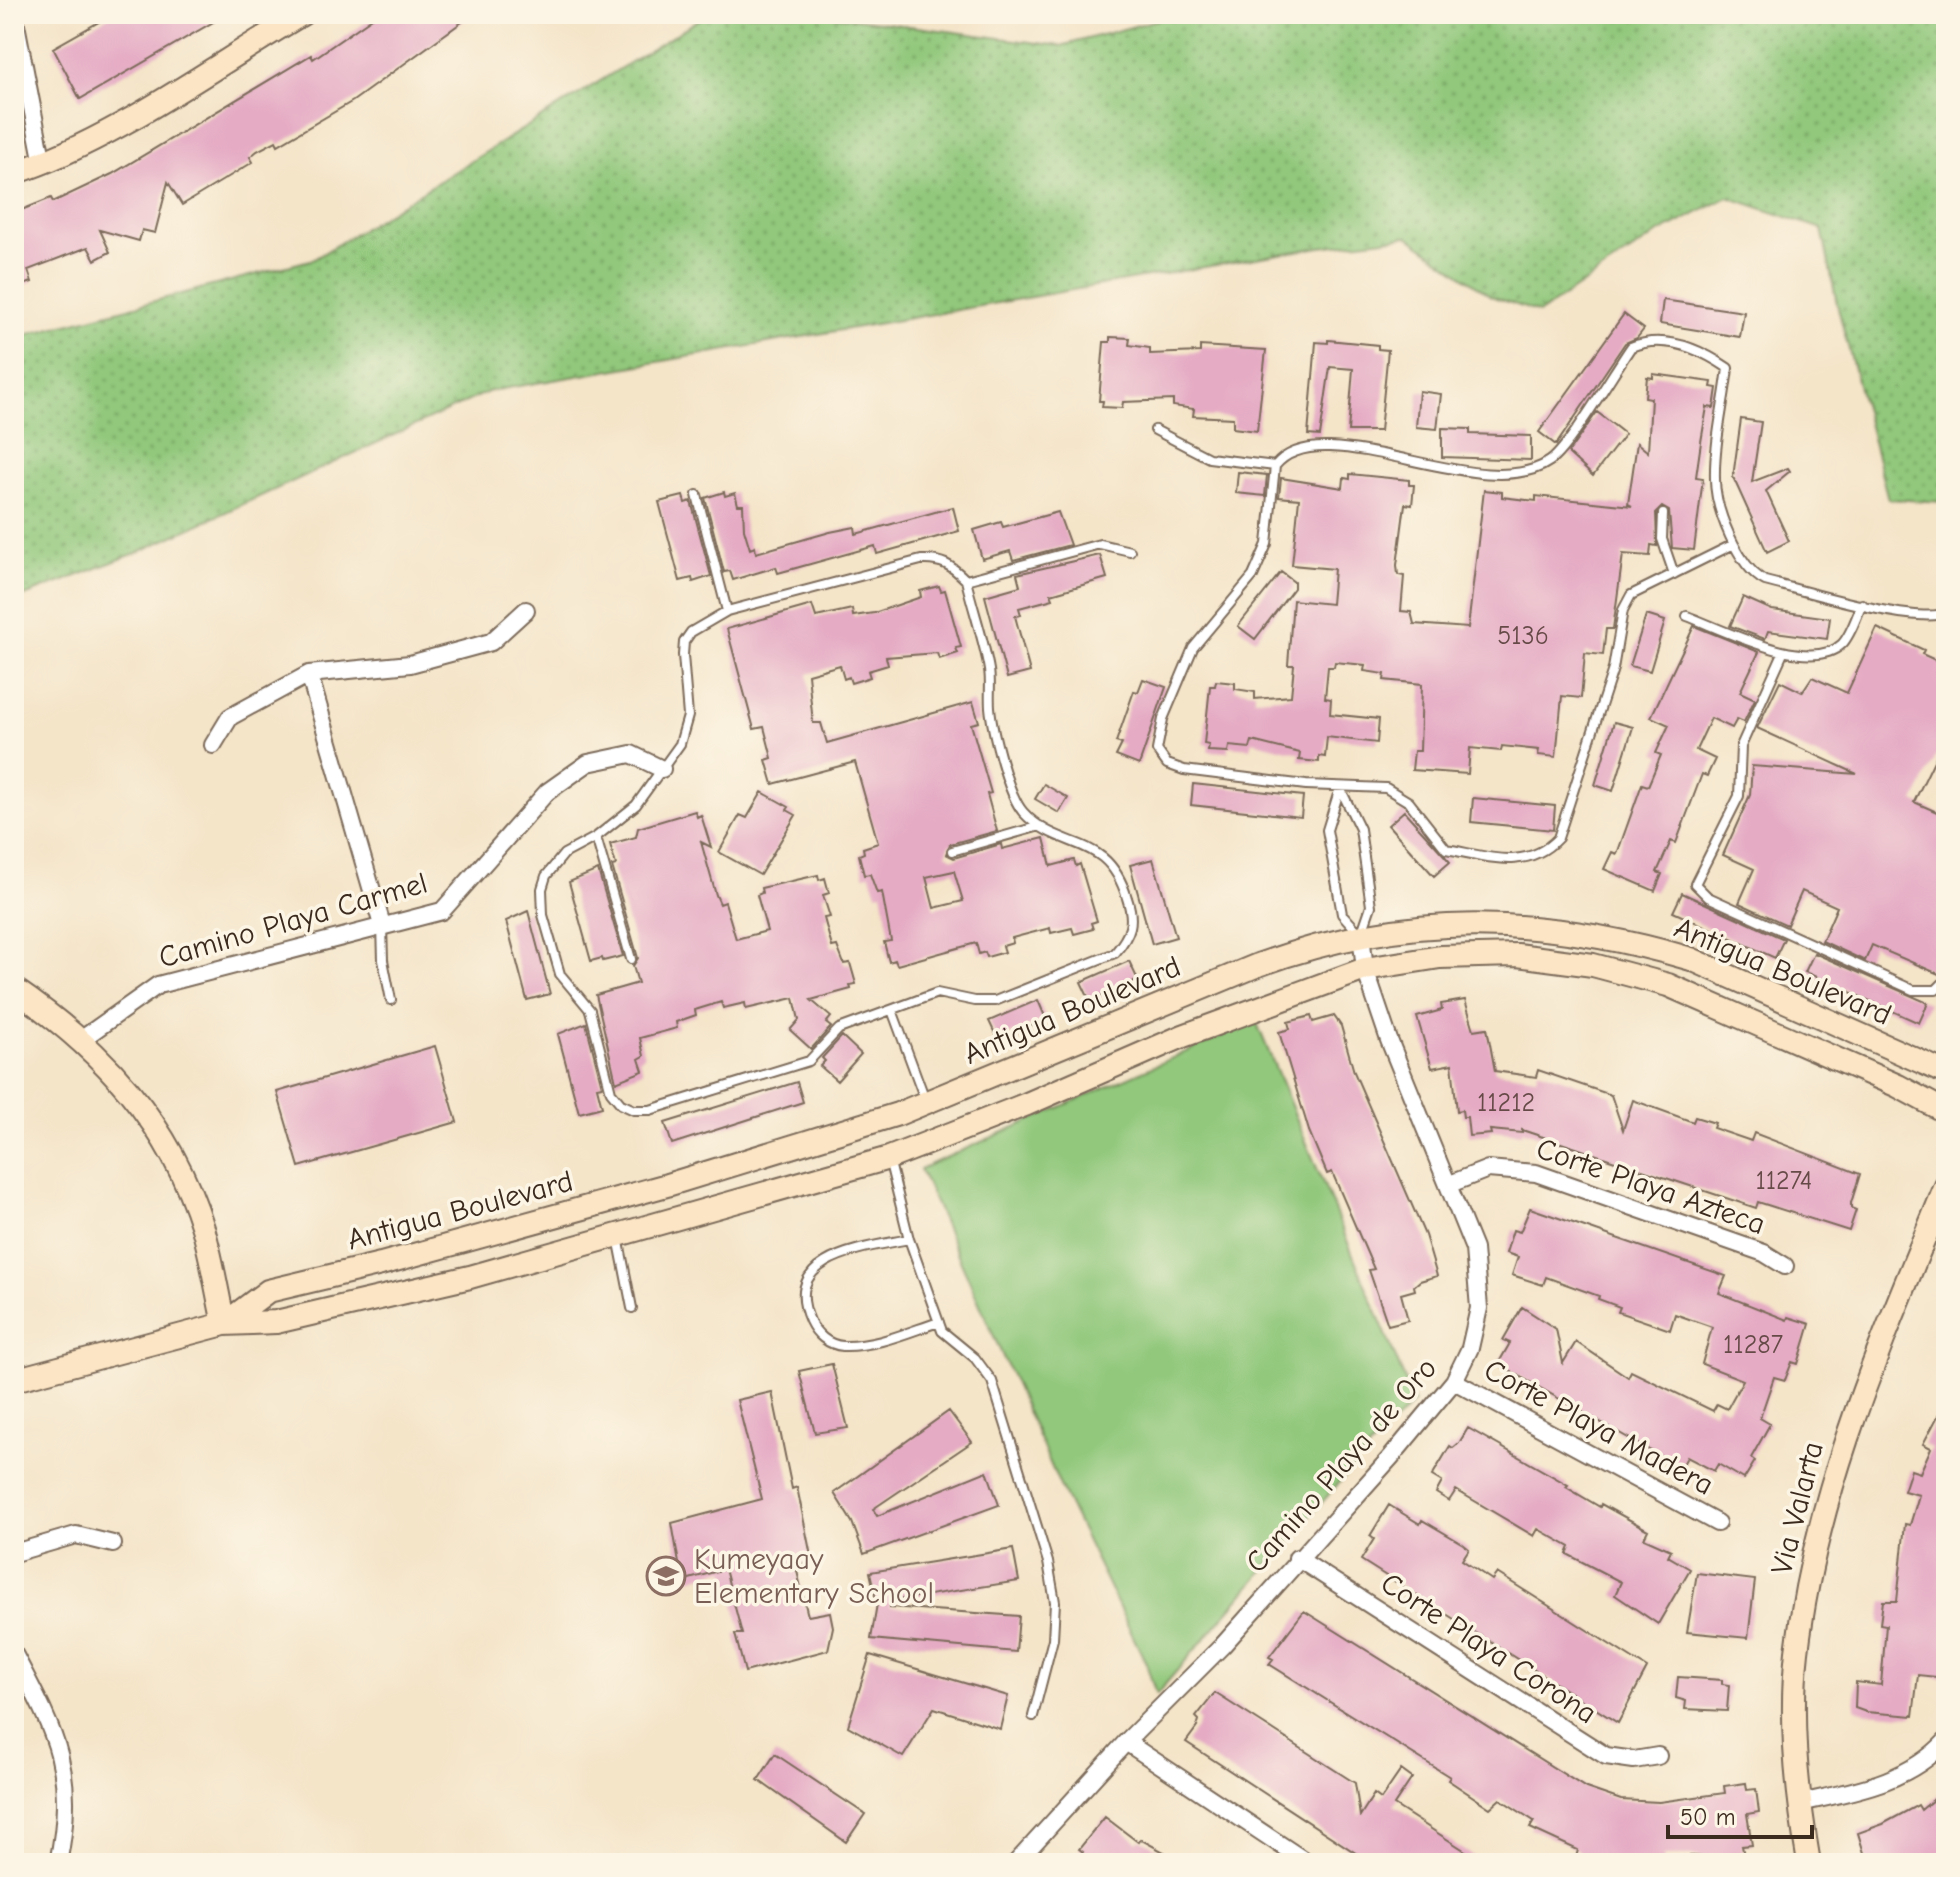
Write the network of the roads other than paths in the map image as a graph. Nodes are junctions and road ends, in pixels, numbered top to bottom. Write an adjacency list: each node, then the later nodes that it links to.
1 (14, 14): 3 (street)
2 (302, 14): 3 (main road)
3 (43, 164): 4 (main road)
4 (14, 173)
5 (1155, 430): 6 (lane)
6 (1275, 466): 9 (lane); 22 (lane)
7 (697, 495): 15 (lane)
8 (1663, 514): 11 (lane)
9 (1732, 545): 11 (lane); 13 (lane)
10 (1130, 551): 12 (lane)
11 (1674, 574): 22 (lane)
12 (966, 580): 15 (lane); 23 (lane)
13 (1862, 604): 16 (lane); 18 (lane)
14 (526, 610): 19 (street)
15 (727, 611): 21 (lane)
16 (1946, 613)
17 (1687, 616): 18 (lane)
18 (1783, 653): 30 (lane)
19 (309, 674): 20 (street); 26 (street)
20 (213, 745)
21 (662, 769): 24 (lane); 26 (street, Camino Playa Carmel)
22 (1340, 788): 27 (lane); 27 (lane)
23 (1040, 826): 25 (lane); 33 (lane)
24 (596, 837): 28 (lane); 33 (lane)
25 (952, 851)
26 (382, 925): 32 (lane); 34 (street, Camino Playa Carmel)
27 (1361, 935): 29 (street, Camino Playa de Oro); 35 (main road, Antigua Boulevard); 36 (main road, Antigua Boulevard)
28 (631, 959)
29 (1365, 969): 37 (main road, Antigua Boulevard); 38 (main road, Antigua Boulevard); 40 (street, Camino Playa de Oro)
30 (1946, 980)
31 (14, 989): 34 (main road)
32 (391, 1000)
33 (892, 1010): 36 (lane)
34 (82, 1039): 48 (main road)
35 (1946, 1073)
36 (926, 1103): 38 (main road); 42 (main road, Antigua Boulevard)
37 (1946, 1112)
38 (923, 1144): 39 (main road, Antigua Boulevard)
39 (889, 1158): 43 (main road, Antigua Boulevard); 44 (lane)
40 (1450, 1184): 45 (street, Corte Playa Azteca); 50 (street, Camino Playa de Oro)
41 (1946, 1186): 60 (main road, Via Valarta)
42 (641, 1192): 43 (main road); 48 (main road, Antigua Boulevard)
43 (618, 1236): 46 (lane); 48 (main road, Antigua Boulevard)
44 (909, 1239): 47 (lane); 47 (lane)
45 (1785, 1266)
46 (632, 1308)
47 (939, 1322): 56 (lane)
48 (224, 1324): 49 (main road, Antigua Boulevard)
49 (14, 1380)
50 (1454, 1381): 51 (street, Corte Playa Madera); 54 (street, Camino Playa de Oro)
51 (1717, 1523)
52 (113, 1544): 53 (street)
53 (14, 1553)
54 (1297, 1558): 58 (street, Camino Playa de Oro); 59 (street, Corte Playa Corona)
55 (14, 1654): 61 (street)
56 (1033, 1716)
57 (1946, 1741): 60 (street)
58 (1126, 1742): 62 (street, Camino Playa de Oro); 63 (street)
59 (1658, 1756)
60 (1800, 1803): 64 (main road, Via Valarta)
61 (58, 1863)
62 (1016, 1863)
63 (1308, 1863)
64 (1809, 1863)

